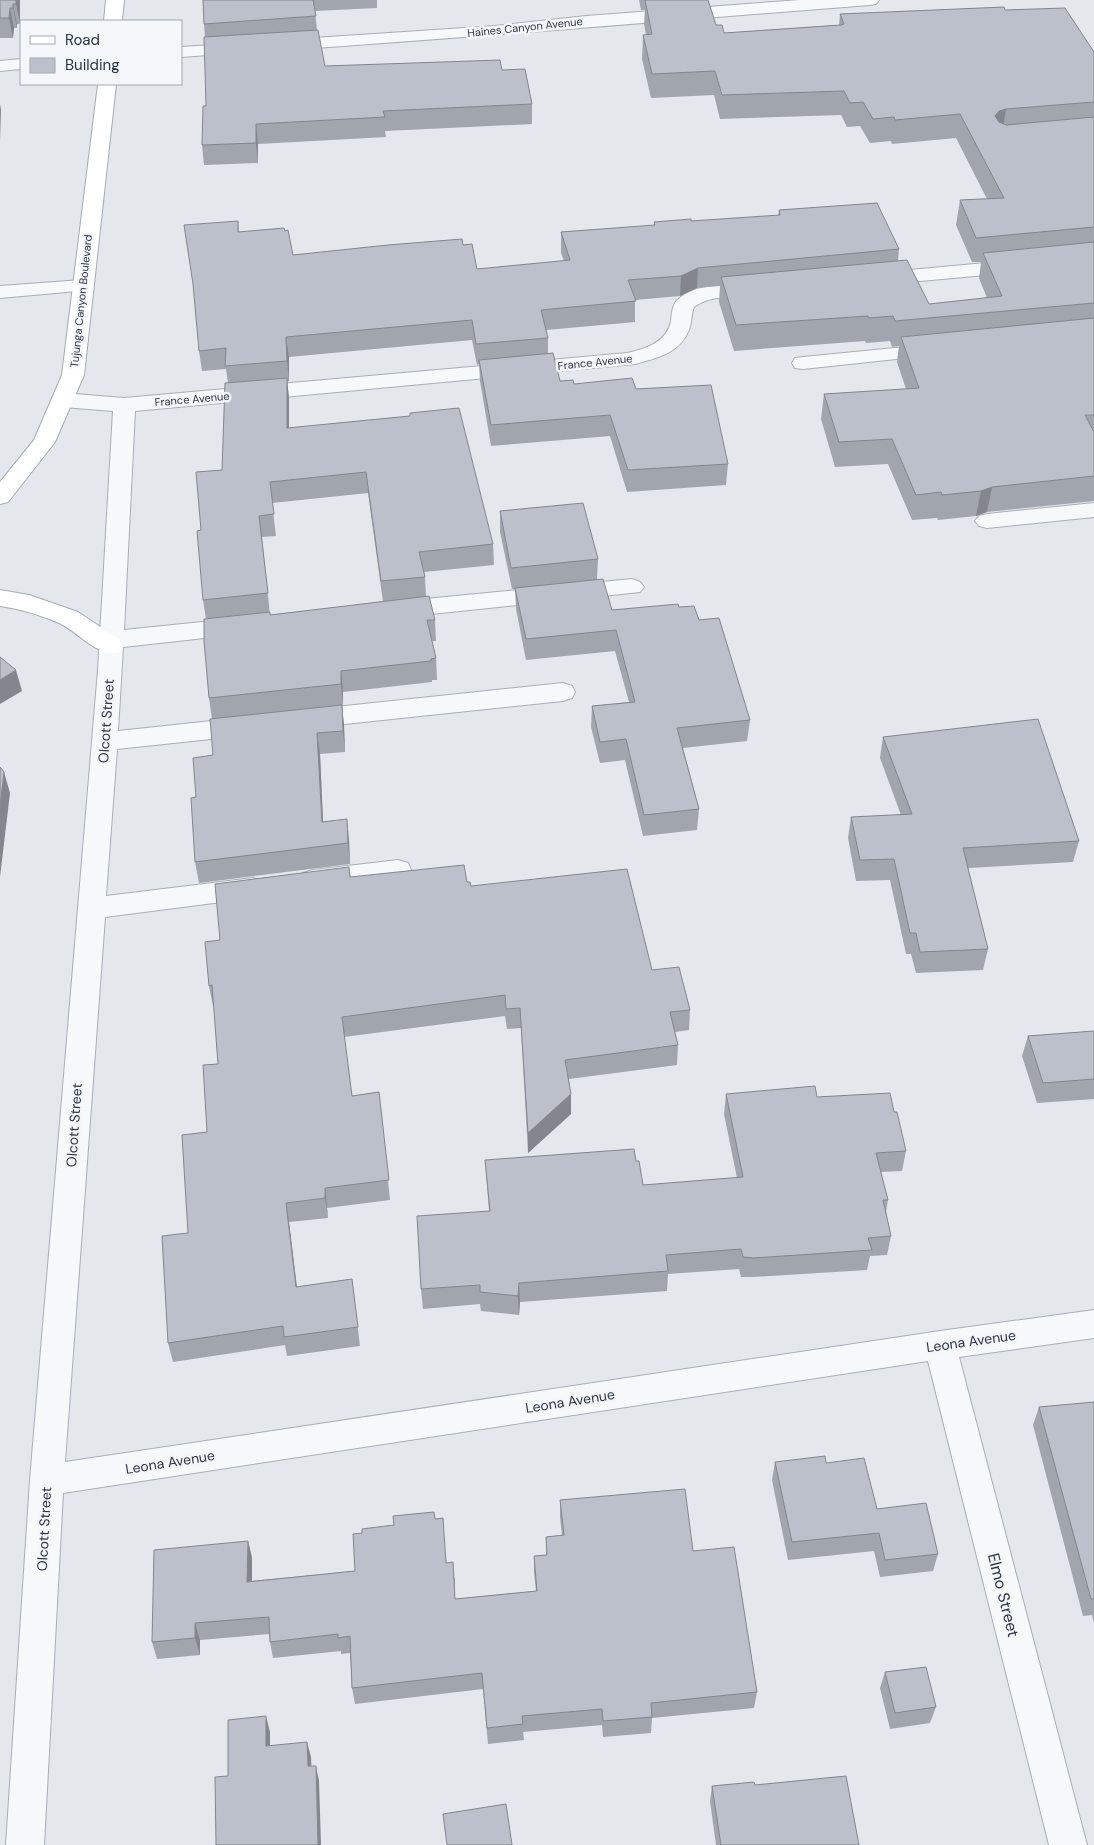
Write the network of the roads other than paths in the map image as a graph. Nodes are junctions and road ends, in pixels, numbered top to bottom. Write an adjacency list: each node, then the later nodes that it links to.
1 (115, 0): 3 (main road)
2 (870, 0): 4 (street, Haines Canyon Avenue)
3 (113, 20)
4 (182, 52)
5 (20, 64): 6 (street)
6 (0, 66)
7 (107, 85): 10 (main road, Tujunga Canyon Boulevard)
8 (1094, 259): 9 (street)
9 (861, 280)
10 (82, 286): 12 (street); 15 (main road, Tujunga Canyon Boulevard)
11 (774, 288): 16 (street, France Avenue)
12 (0, 292)
13 (958, 348): 14 (street)
14 (803, 363)
15 (63, 400): 16 (street, France Avenue); 17 (main road, Tujunga Canyon Boulevard)
16 (124, 405): 24 (street, Olcott Street)
17 (0, 497)
18 (1094, 510): 19 (street)
19 (987, 521)
20 (632, 587): 22 (street)
21 (0, 598): 24 (main road)
22 (373, 612)
23 (266, 623): 24 (street)
24 (111, 643): 26 (street, Olcott Street)
25 (563, 692): 26 (street)
26 (104, 741): 28 (street, Olcott Street)
27 (398, 870): 28 (street)
28 (91, 908): 31 (street, Olcott Street)
29 (1094, 1324): 30 (street, Leona Avenue)
30 (940, 1345): 31 (street, Leona Avenue); 33 (street, Elmo Street)
31 (47, 1480): 32 (street, Olcott Street)
32 (25, 1845)
33 (1068, 1845)

